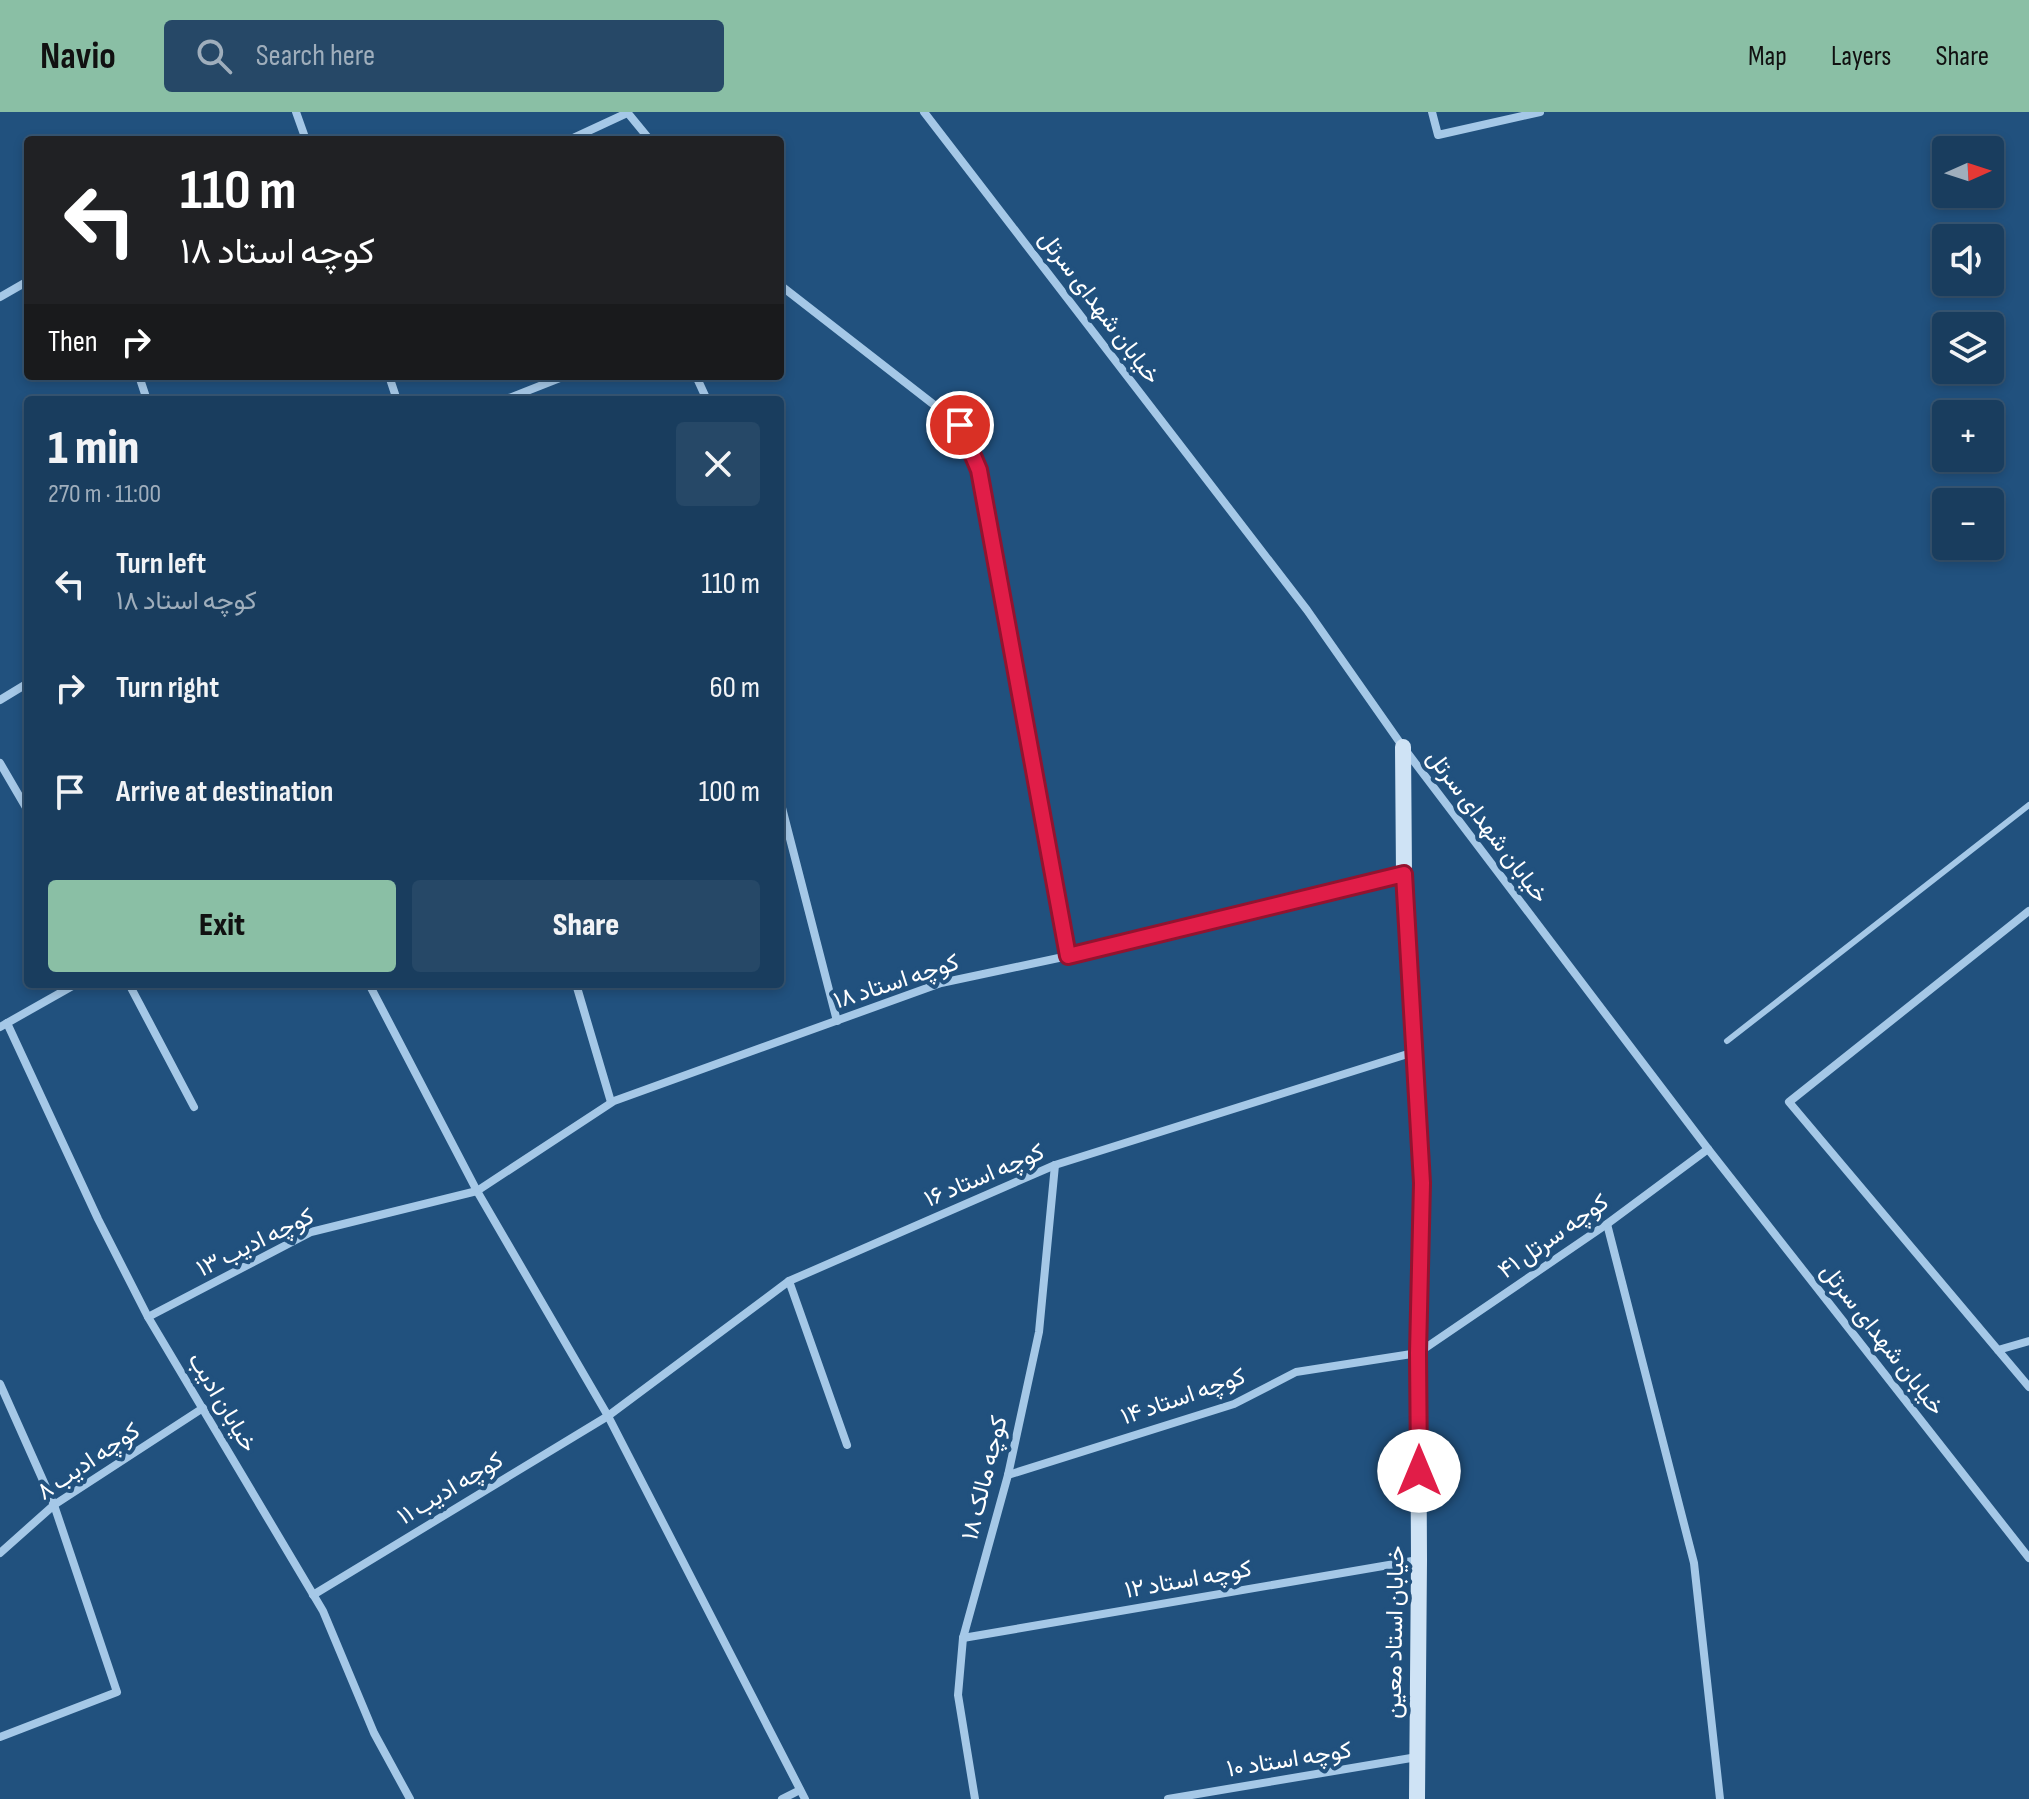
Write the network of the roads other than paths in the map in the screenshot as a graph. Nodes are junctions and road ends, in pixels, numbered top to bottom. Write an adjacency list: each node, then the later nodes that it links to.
1 (296, 112): 6 (street)
2 (627, 112): 7 (street); 8 (street)
3 (924, 112): 16 (street, خیابان شهدای سرتل)
4 (1432, 112): 5 (street)
5 (1540, 112)
6 (305, 136)
7 (577, 136)
8 (647, 136)
9 (24, 283): 11 (street)
10 (784, 288): 23 (street)
11 (0, 297)
12 (555, 380): 13 (street)
13 (514, 396)
14 (24, 685): 15 (street)
15 (0, 700)
16 (1403, 747): 21 (street, خیابان استاد معین); 34 (street, خیابان شهدای سرتل)
17 (0, 763): 18 (street)
18 (24, 804)
19 (2029, 805): 30 (lane)
20 (784, 816): 28 (street)
21 (1404, 874): 23 (street, کوچه استاد ۱۸); 31 (street, خیابان استاد معین)
22 (2028, 914): 41 (street)
23 (1068, 956): 28 (street, کوچه استاد ۱۸)
24 (69, 988): 29 (street)
25 (131, 988): 33 (street)
26 (371, 988): 36 (street)
27 (577, 988): 32 (street)
28 (837, 1021): 32 (street, کوچه استاد ۱۸)
29 (4, 1025): 39 (street, خیابان ادیب)
30 (1727, 1041)
31 (1415, 1052): 35 (street, کوچه استاد ۱۶); 42 (street, خیابان استاد معین)
32 (611, 1102): 36 (street, کوچه استاد ۱۸)
33 (194, 1107)
34 (1708, 1149): 37 (street, کوچه سرتل ۴۱); 51 (street, خیابان شهدای سرتل)
35 (1055, 1165): 38 (street, کوچه استاد ۱۶); 48 (street, کوچه مالک ۱۸)
36 (477, 1191): 39 (street, کوچه ادیب ۱۳); 46 (street)
37 (1607, 1224): 42 (street, کوچه سرتل ۴۱); 63 (street)
38 (789, 1281): 46 (street, کوچه استاد ۱۶); 47 (street)
39 (148, 1317): 45 (street, خیابان ادیب)
40 (2029, 1341): 41 (street)
41 (1998, 1350): 44 (street)
42 (1418, 1353): 48 (street, کوچه استاد ۱۴); 52 (street, خیابان استاد معین)
43 (0, 1384): 49 (street)
44 (2029, 1387)
45 (203, 1408): 49 (street, کوچه ادیب ۸); 53 (street, خیابان ادیب)
46 (608, 1416): 53 (street, کوچه ادیب ۱۱); 57 (street)
47 (847, 1445)
48 (1008, 1475): 54 (street, کوچه مالک ۱۸)
49 (54, 1505): 50 (street, کوچه ادیب ۸); 55 (street)
50 (0, 1553)
51 (2029, 1558)
52 (1419, 1560): 54 (street, کوچه استاد ۱۲); 56 (street, خیابان استاد معین)
53 (313, 1595): 58 (street, خیابان ادیب)
54 (963, 1638): 60 (street, کوچه مالک ۱۸)
55 (0, 1737)
56 (1417, 1757): 61 (street, کوچه استاد ۱۰); 62 (street, خیابان استاد معین)
57 (802, 1794): 59 (street)
58 (410, 1799)
59 (782, 1799)
60 (975, 1799)
61 (1168, 1799)
62 (1417, 1799)
63 (1720, 1799)

